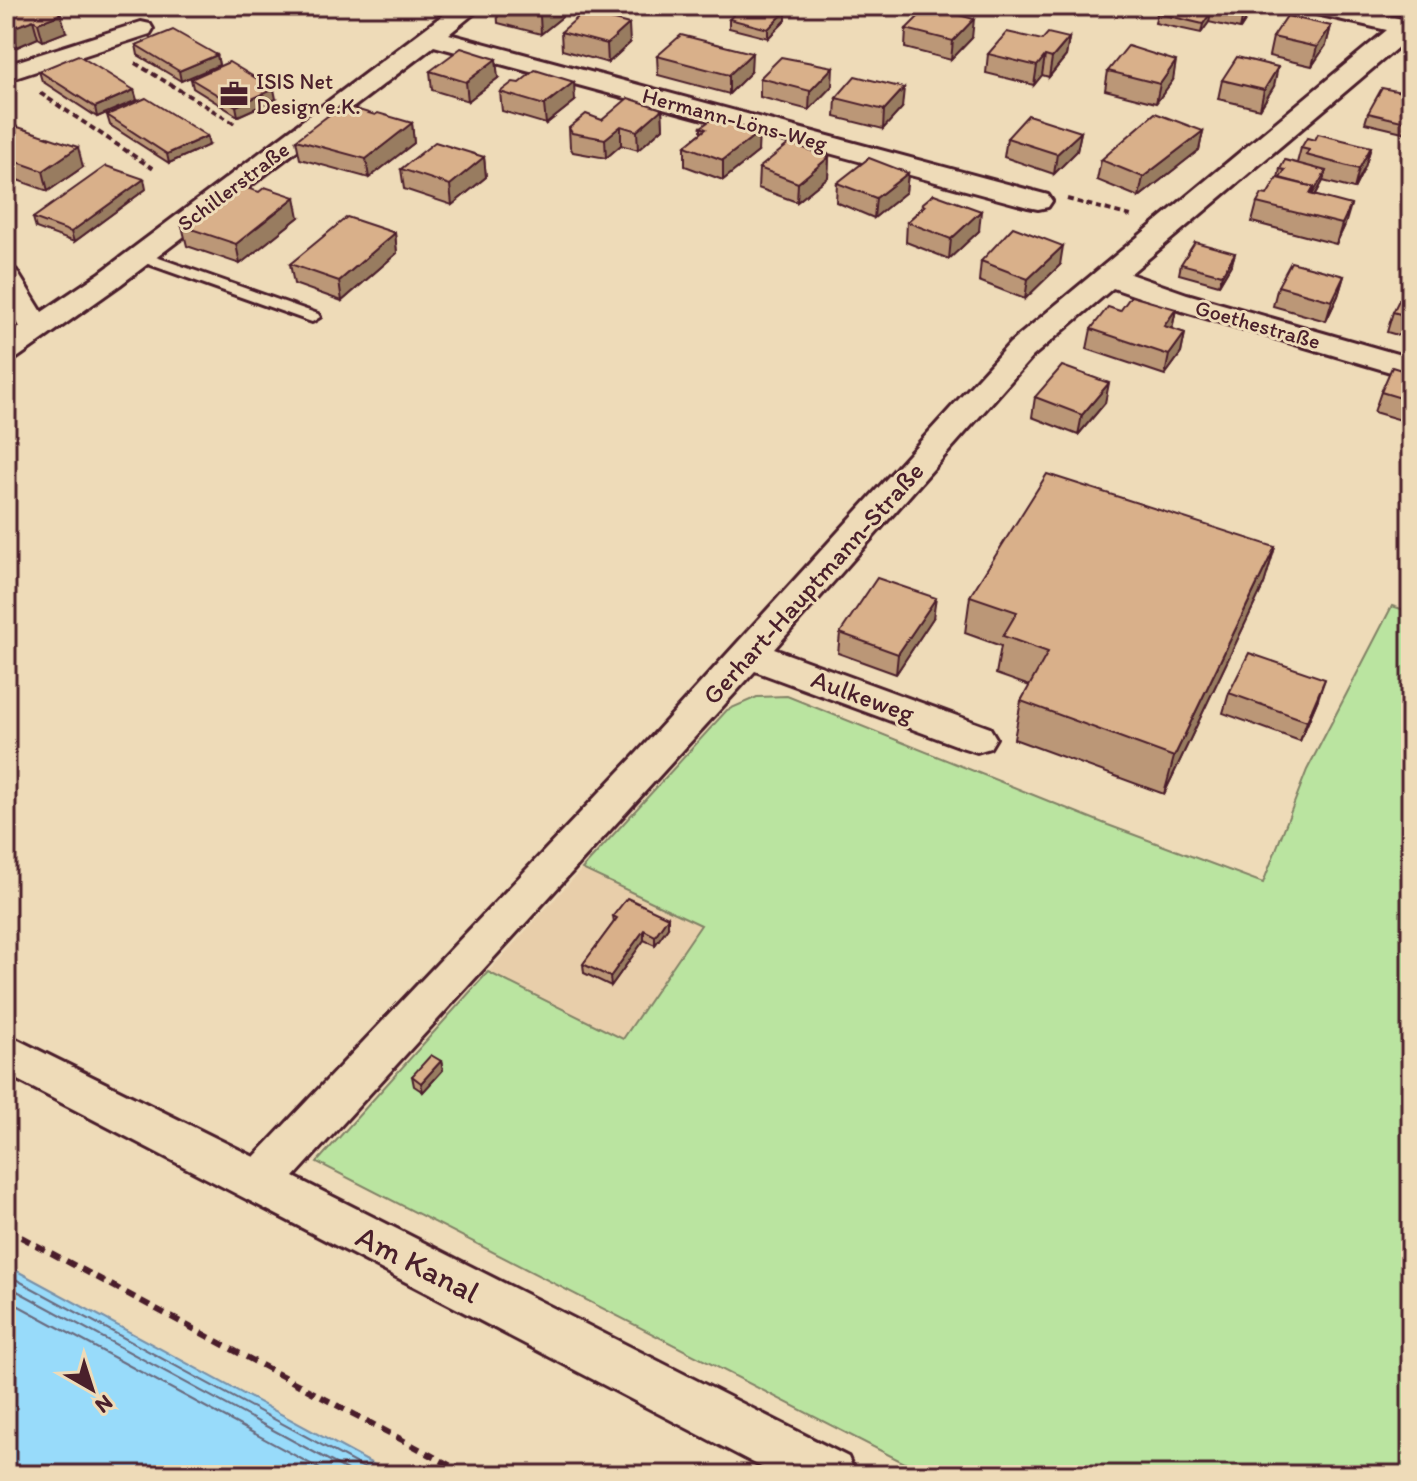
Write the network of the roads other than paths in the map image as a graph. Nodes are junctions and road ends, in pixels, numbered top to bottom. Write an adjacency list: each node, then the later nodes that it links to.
1 (471, 6): 5 (street, Schillerstraße)
2 (1312, 6): 3 (street)
3 (1409, 20): 10 (street, Gerhart-Hauptmann-Straße)
4 (141, 29): 6 (street)
5 (431, 37): 7 (street, Hermann-Löns-Weg); 8 (street, Schillerstraße)
6 (7, 72)
7 (1038, 201)
8 (139, 256): 11 (lane); 12 (street, Schillerstraße)
9 (6, 276): 12 (street)
10 (1107, 276): 14 (street, Goethestraße); 15 (street, Gerhart-Hauptmann-Straße)
11 (312, 317)
12 (36, 329): 13 (street)
13 (6, 351)
14 (1411, 368)
15 (748, 654): 16 (street, Aulkeweg); 18 (street, Gerhart-Hauptmann-Straße)
16 (977, 738)
17 (6, 1053): 18 (street, Am Kanal)
18 (260, 1182): 19 (street, Am Kanal)
19 (830, 1475)

